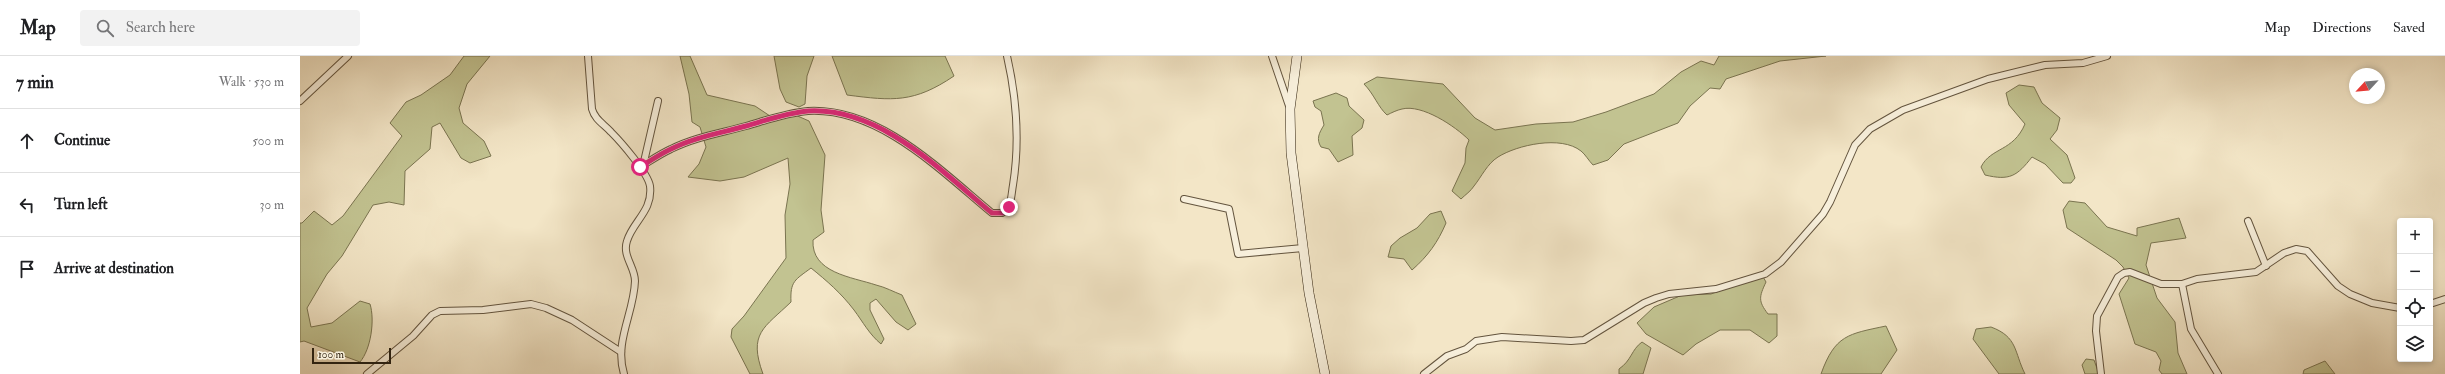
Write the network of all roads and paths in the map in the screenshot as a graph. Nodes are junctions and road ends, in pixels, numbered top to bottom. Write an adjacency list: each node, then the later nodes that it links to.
1 (348, 56): 7 (street)
2 (588, 56): 10 (street)
3 (1008, 56): 10 (street)
4 (1272, 56): 9 (street)
5 (1297, 56): 9 (main road)
6 (2107, 56): 23 (street)
7 (300, 101)
8 (658, 101): 10 (street)
9 (1290, 109): 13 (main road)
10 (641, 167): 19 (street)
11 (1184, 198): 13 (street)
12 (2248, 221): 14 (street)
13 (1303, 248): 22 (main road)
14 (2266, 266): 15 (street); 18 (street)
15 (2182, 284): 24 (street); 25 (street)
16 (2445, 299): 17 (street)
17 (2433, 303)
18 (2397, 307)
19 (621, 352): 20 (street); 21 (street)
20 (367, 374)
21 (624, 374)
22 (1325, 374)
23 (1424, 374)
24 (2101, 374)
25 (2218, 374)

